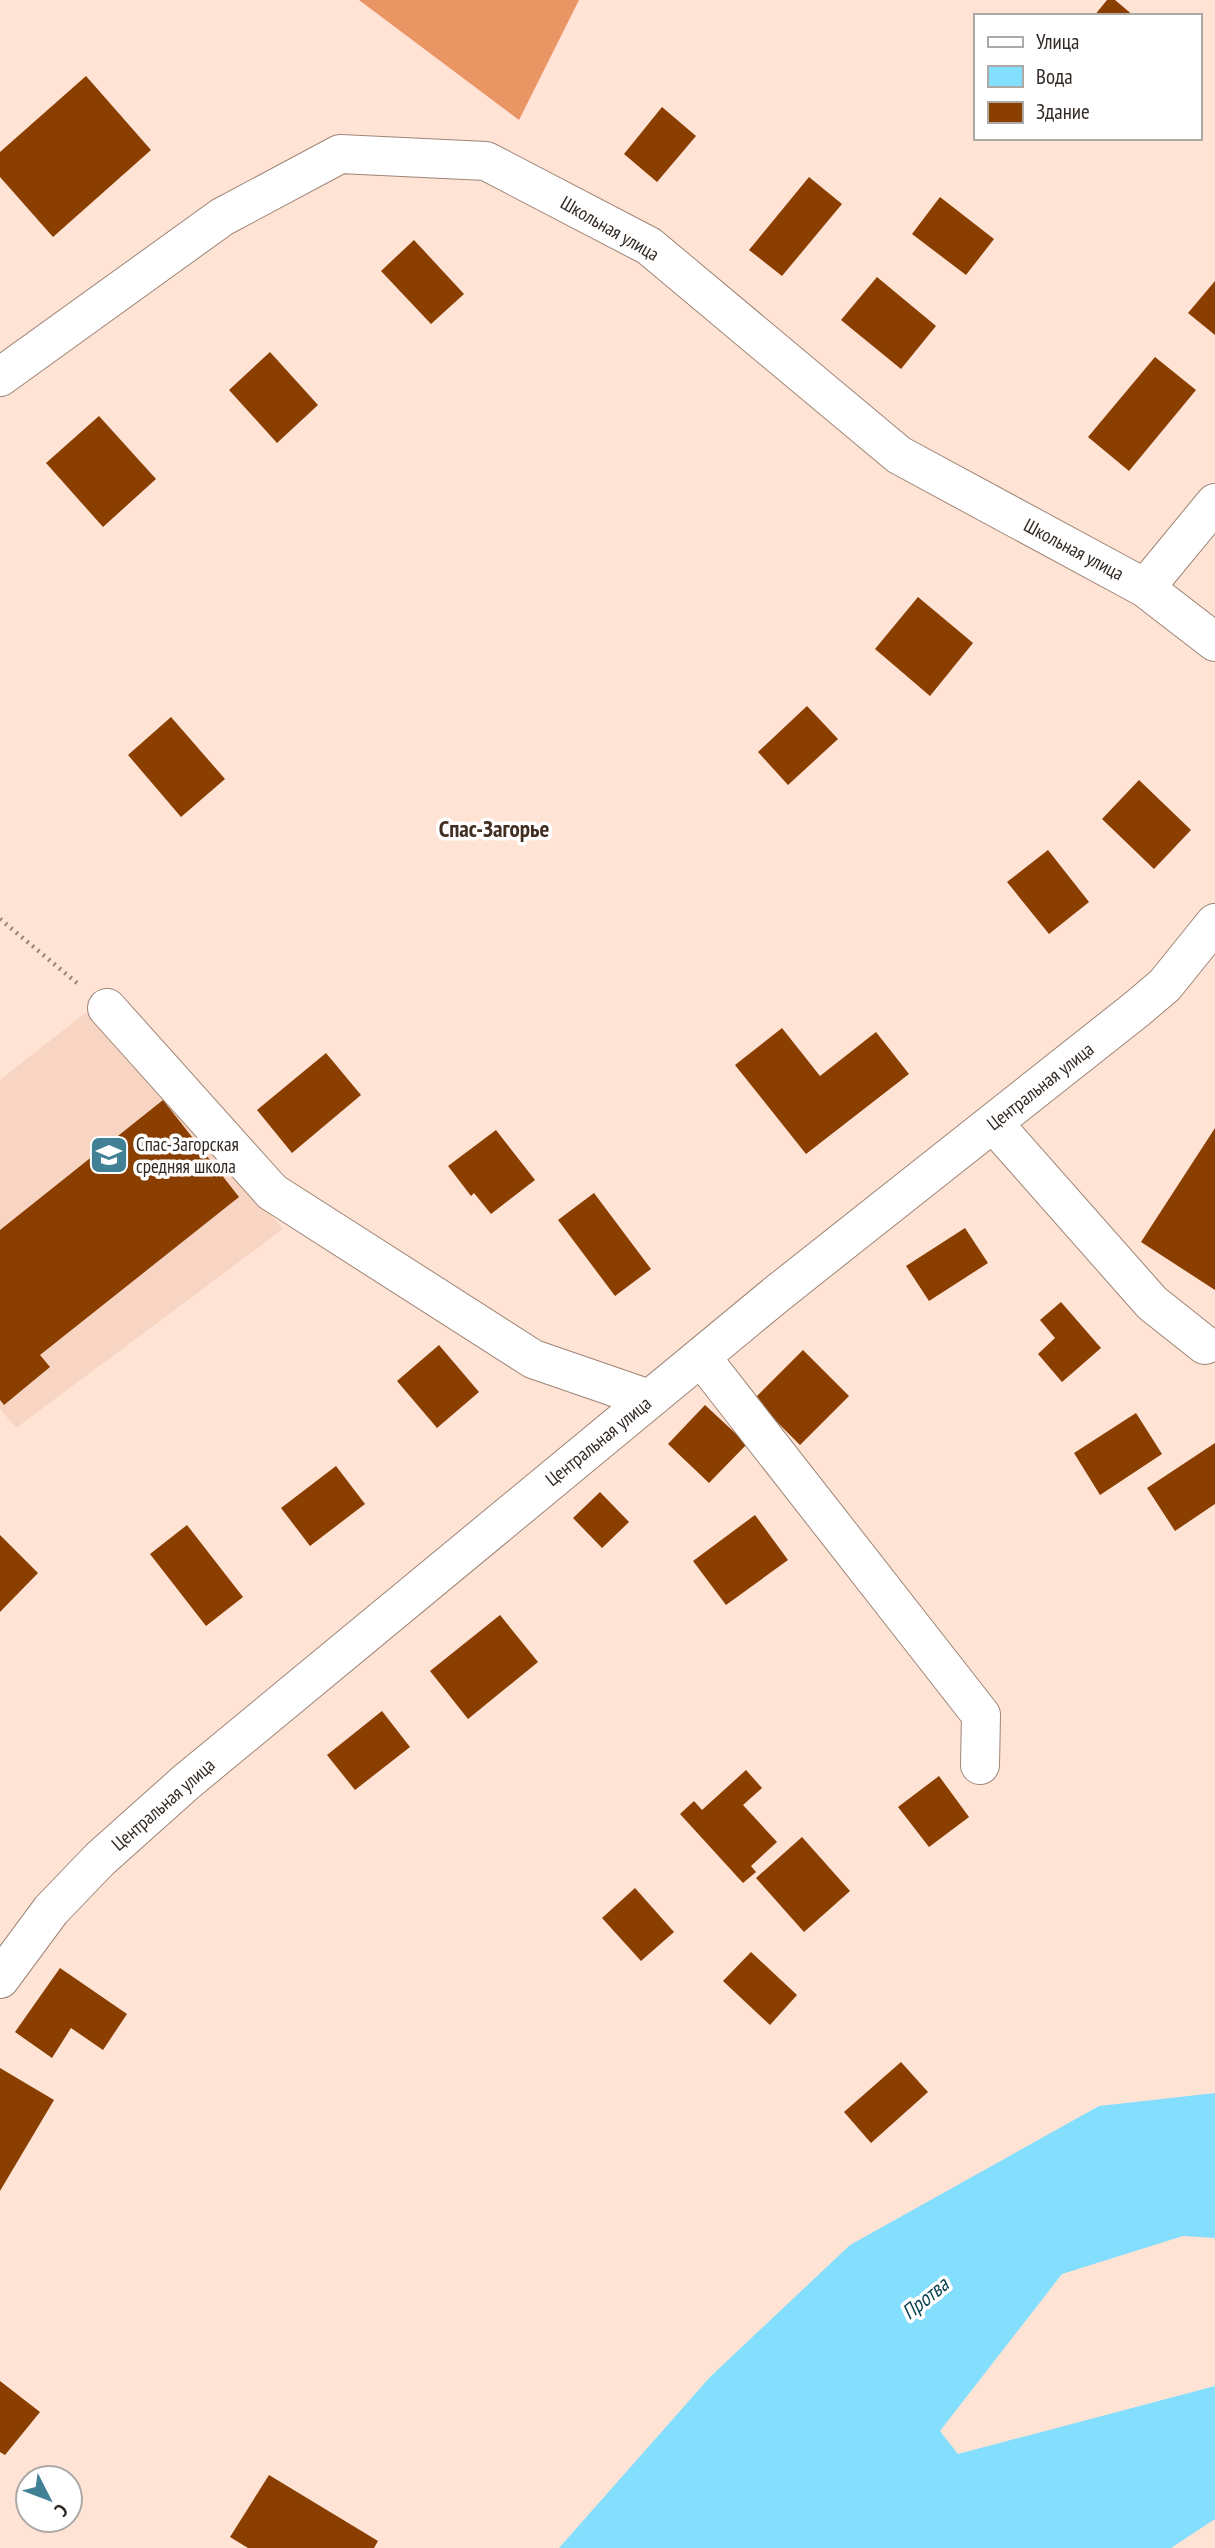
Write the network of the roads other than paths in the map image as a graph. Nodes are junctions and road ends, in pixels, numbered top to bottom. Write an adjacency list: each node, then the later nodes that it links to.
1 (0, 377): 3 (street, Школьная улица)
2 (1215, 503): 3 (street)
3 (1145, 588): 4 (street, Школьная улица)
4 (1215, 642)
5 (1215, 923): 7 (street, Центральная улица)
6 (107, 1008): 10 (street)
7 (993, 1123): 8 (street); 9 (street, Центральная улица)
8 (1205, 1345)
9 (701, 1357): 10 (street, Центральная улица); 11 (street)
10 (649, 1399): 12 (street, Центральная улица)
11 (980, 1765)
12 (0, 1979)

